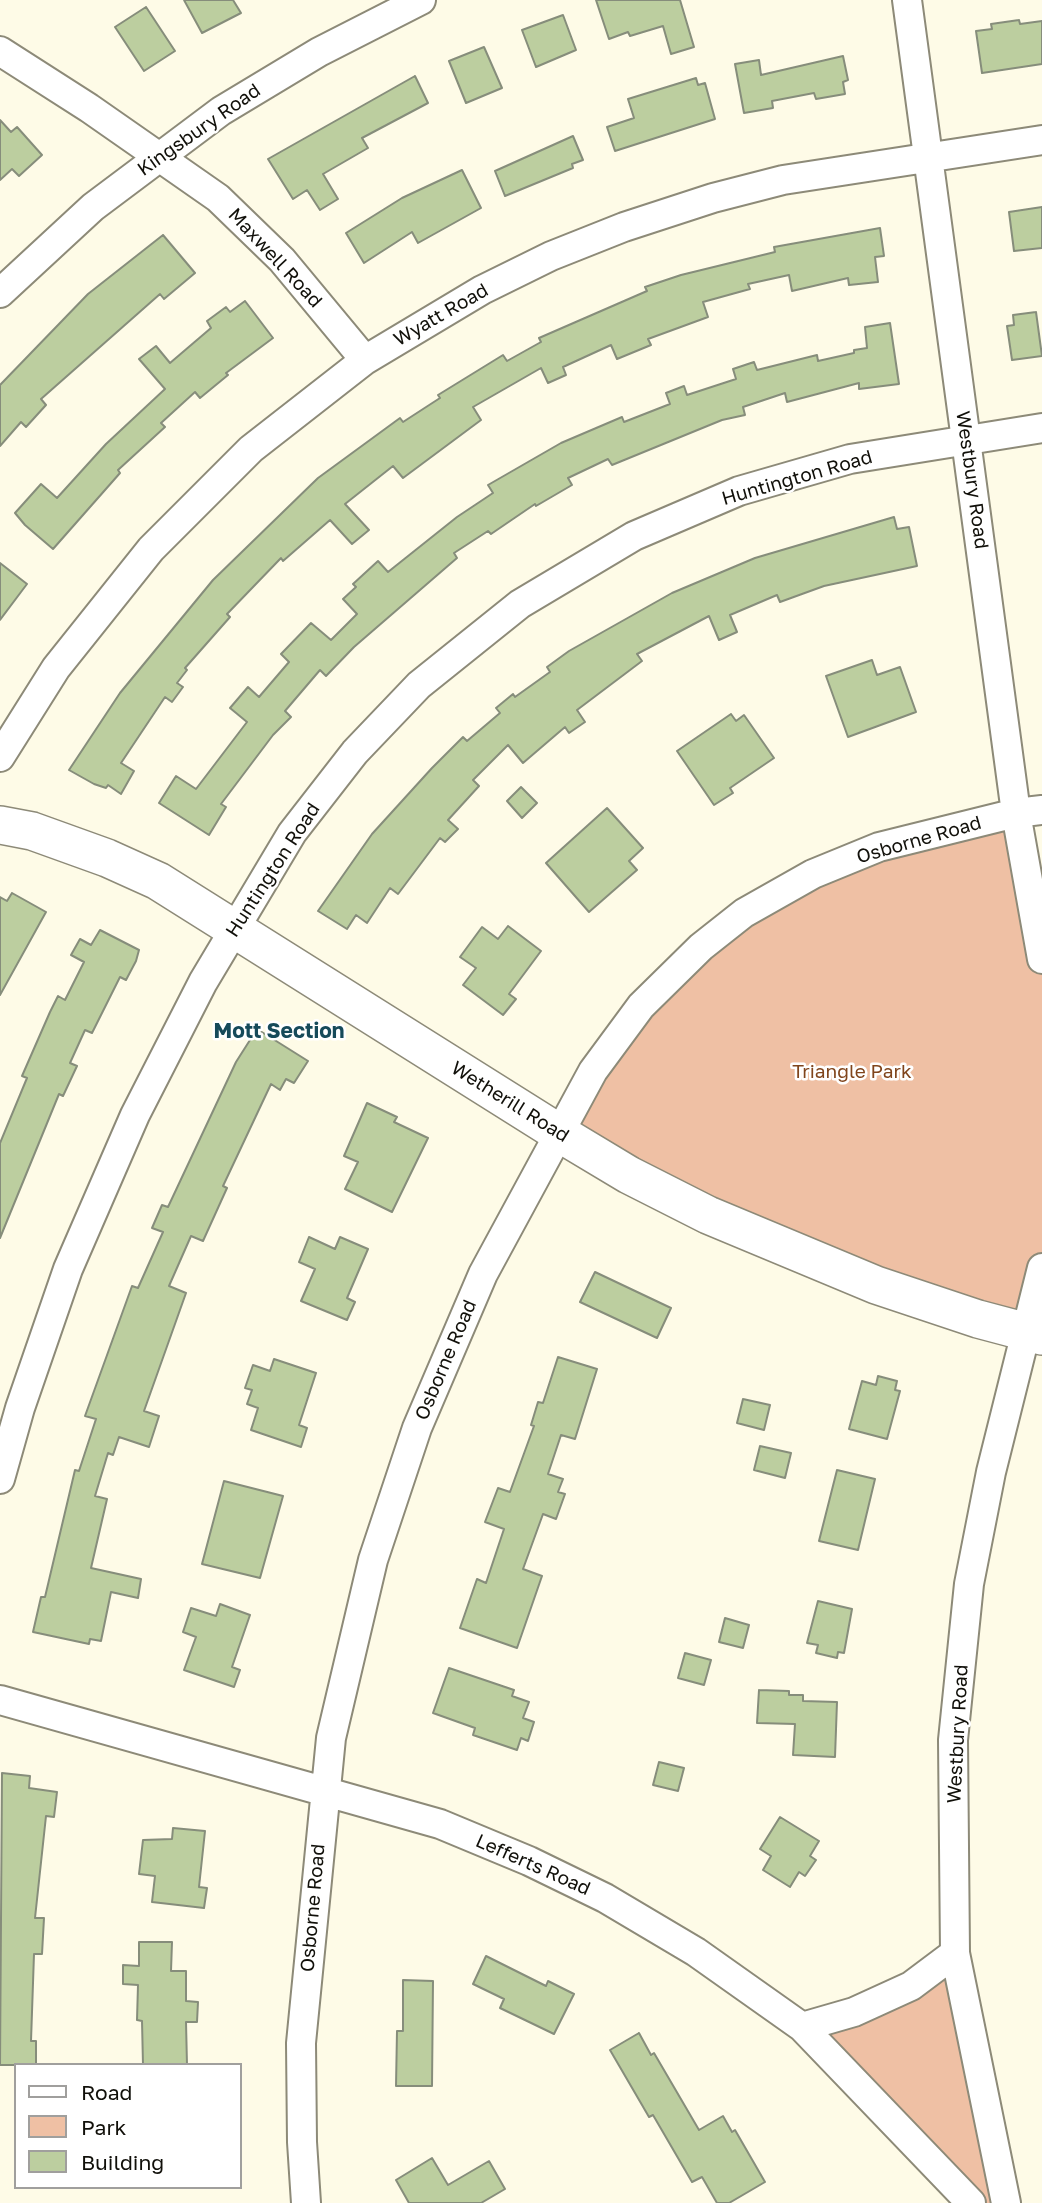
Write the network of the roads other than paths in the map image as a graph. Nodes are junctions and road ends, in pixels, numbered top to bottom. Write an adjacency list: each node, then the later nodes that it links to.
1 (421, 0): 6 (street, Kingsbury Road)
2 (907, 0): 5 (street, Westbury Road)
3 (0, 51): 6 (street, Maxwell Road)
4 (1042, 140): 5 (street, Wyatt Road)
5 (928, 155): 8 (street, Wyatt Road); 10 (street, Westbury Road)
6 (158, 157): 7 (street, Kingsbury Road); 8 (street, Maxwell Road)
7 (0, 293)
8 (365, 360): 11 (street, Wyatt Road)
9 (1042, 428): 10 (street, Huntington Road)
10 (967, 440): 12 (street, Westbury Road); 14 (street, Huntington Road)
11 (0, 757)
12 (1029, 812): 15 (street, Westbury Road); 16 (street, Osborne Road)
13 (0, 825): 14 (street, Wetherill Road)
14 (235, 929): 16 (street, Wetherill Road); 19 (street, Huntington Road)
15 (1042, 959)
16 (559, 1133): 18 (street, Wetherill Road); 21 (street, Osborne Road)
17 (1042, 1268): 18 (street, Westbury Road)
18 (1035, 1334): 22 (street, Westbury Road)
19 (0, 1479)
20 (0, 1700): 21 (street, Lefferts Road)
21 (324, 1792): 23 (street, Lefferts Road); 24 (street, Osborne Road)
22 (955, 1953): 23 (street); 26 (street, Westbury Road)
23 (802, 2027): 25 (street, Lefferts Road)
24 (306, 2203)
25 (971, 2203)
26 (1006, 2203)

